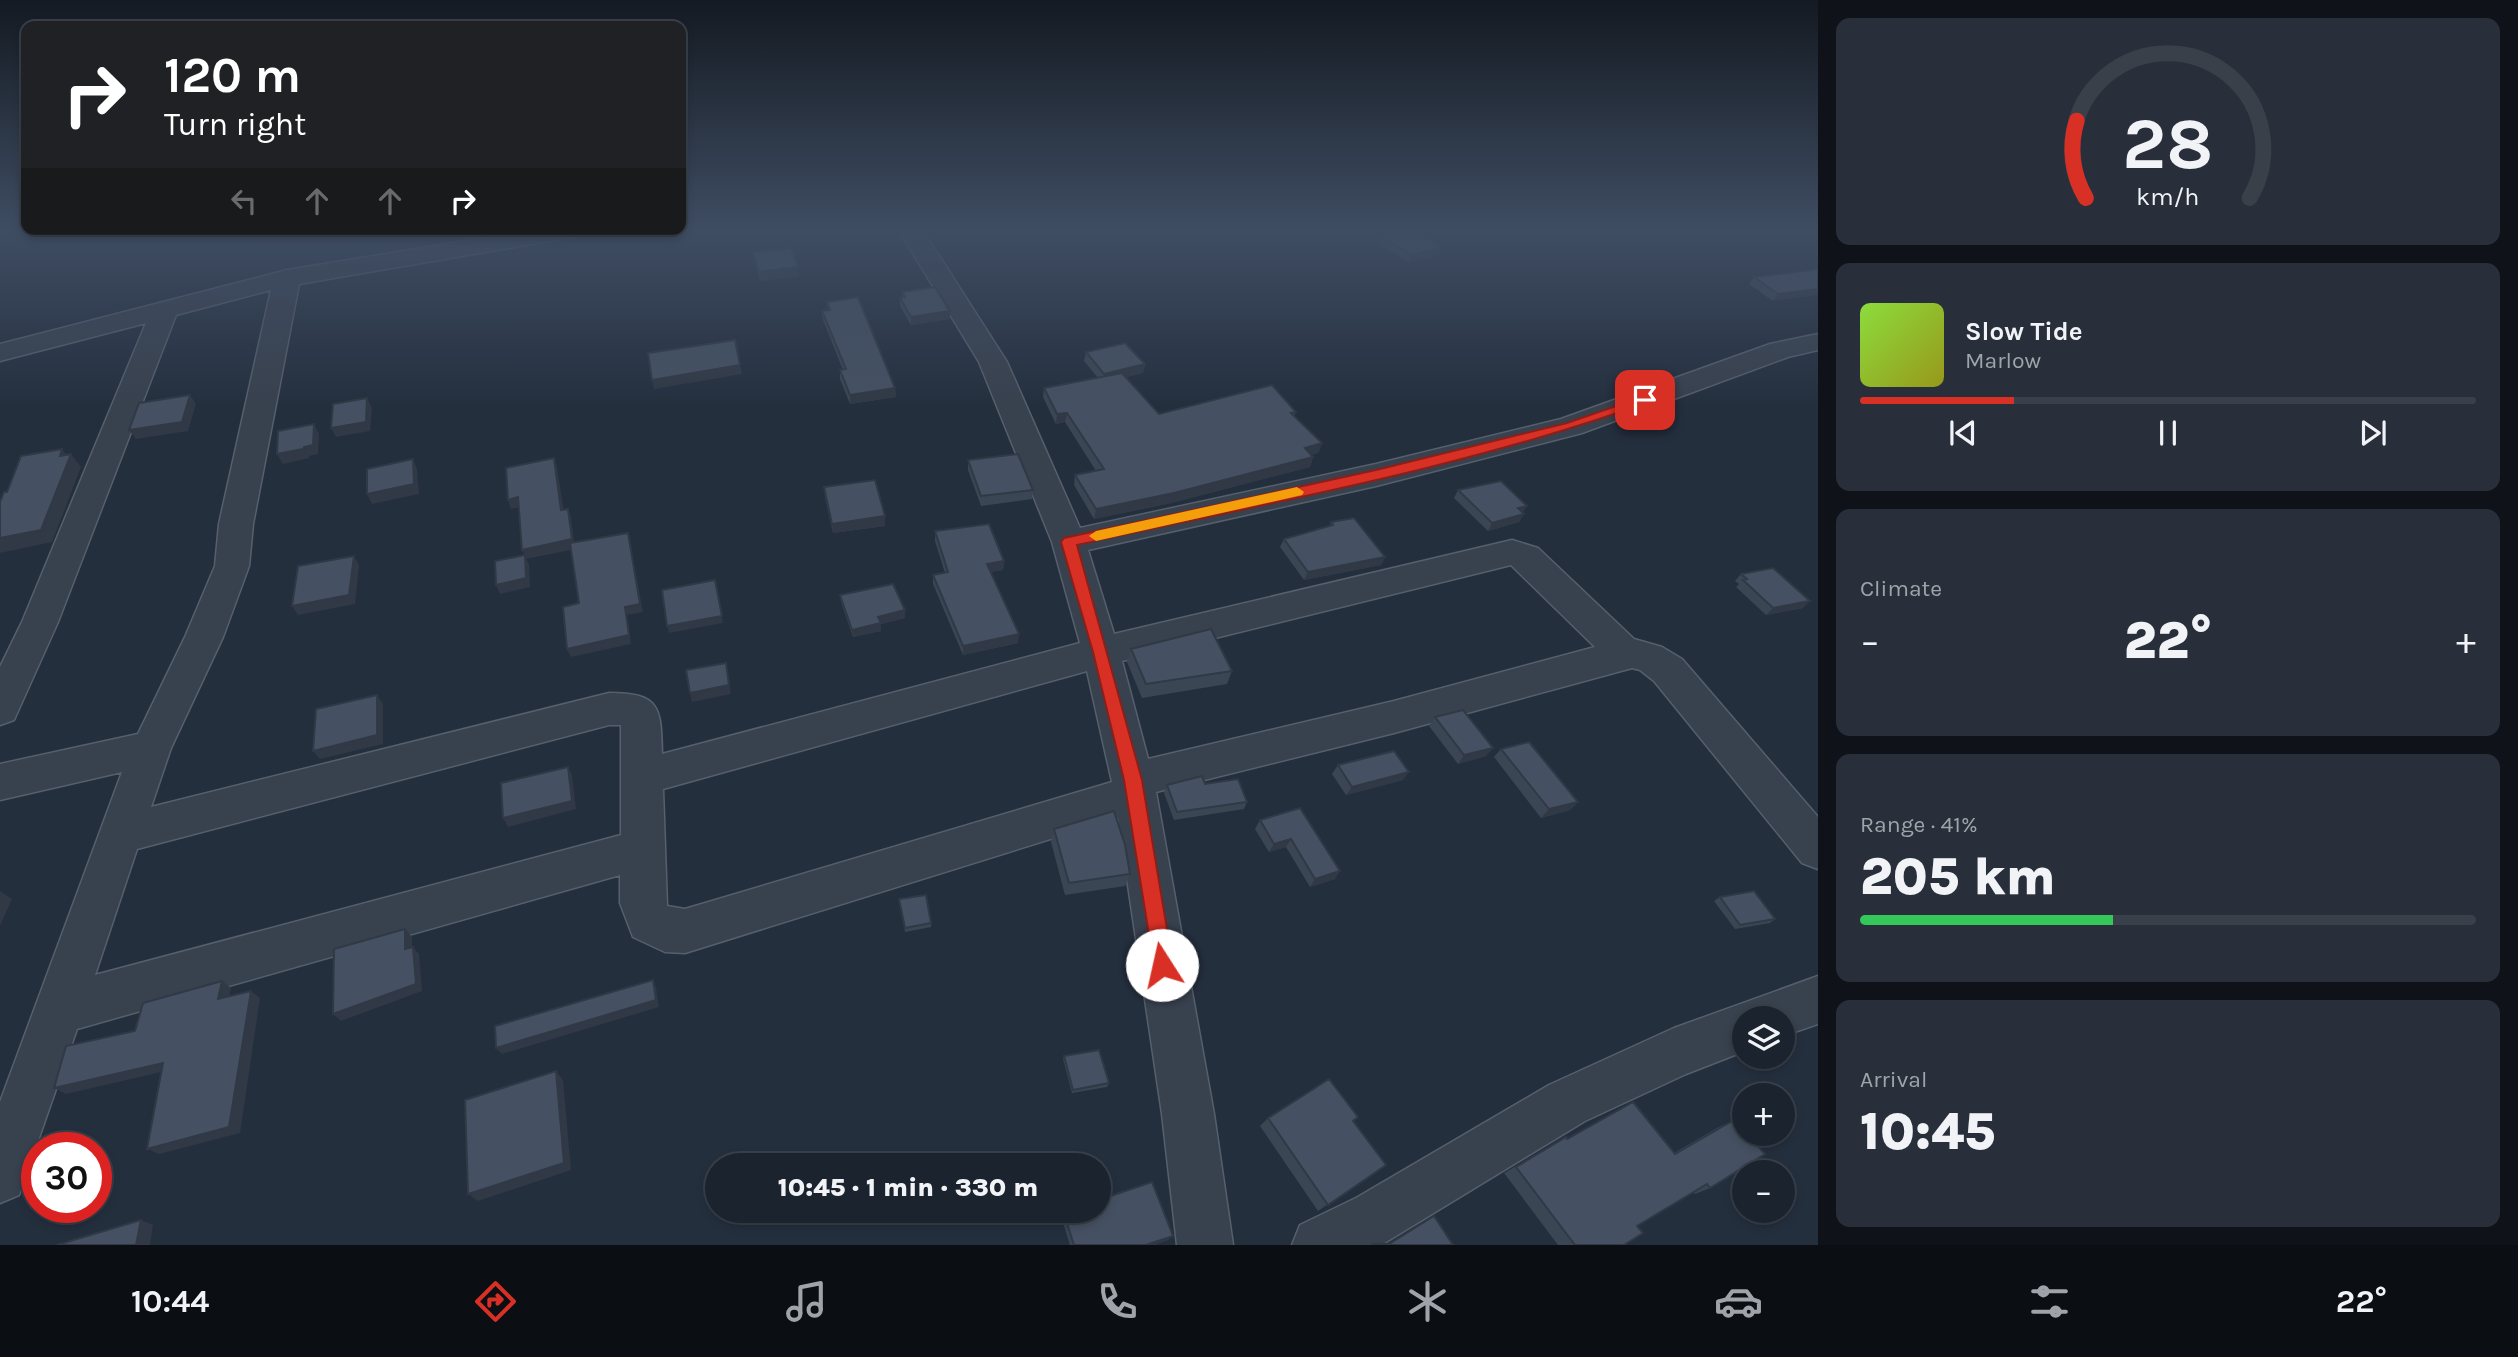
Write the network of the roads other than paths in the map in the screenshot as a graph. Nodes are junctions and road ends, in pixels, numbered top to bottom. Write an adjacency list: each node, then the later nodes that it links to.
1 (239, 290): 4 (street)
2 (284, 290): 11 (street)
3 (948, 290): 7 (street)
4 (165, 309): 6 (street); 10 (street)
5 (1818, 342): 7 (street)
6 (0, 353)
7 (1069, 542): 8 (street)
8 (1101, 652): 9 (street); 12 (street); 14 (street)
9 (1625, 653): 14 (street); 17 (street)
10 (0, 709)
11 (151, 748): 13 (street); 15 (street)
12 (642, 777): 15 (street); 16 (street)
13 (0, 782)
14 (1134, 787): 16 (street); 23 (street)
15 (122, 834): 20 (street)
16 (642, 849): 20 (street)
17 (1818, 849)
18 (1818, 1000): 19 (street)
19 (1795, 1008)
20 (60, 1009): 22 (street)
21 (1732, 1031): 24 (street)
22 (0, 1176)
23 (1205, 1245)
24 (1320, 1245)

